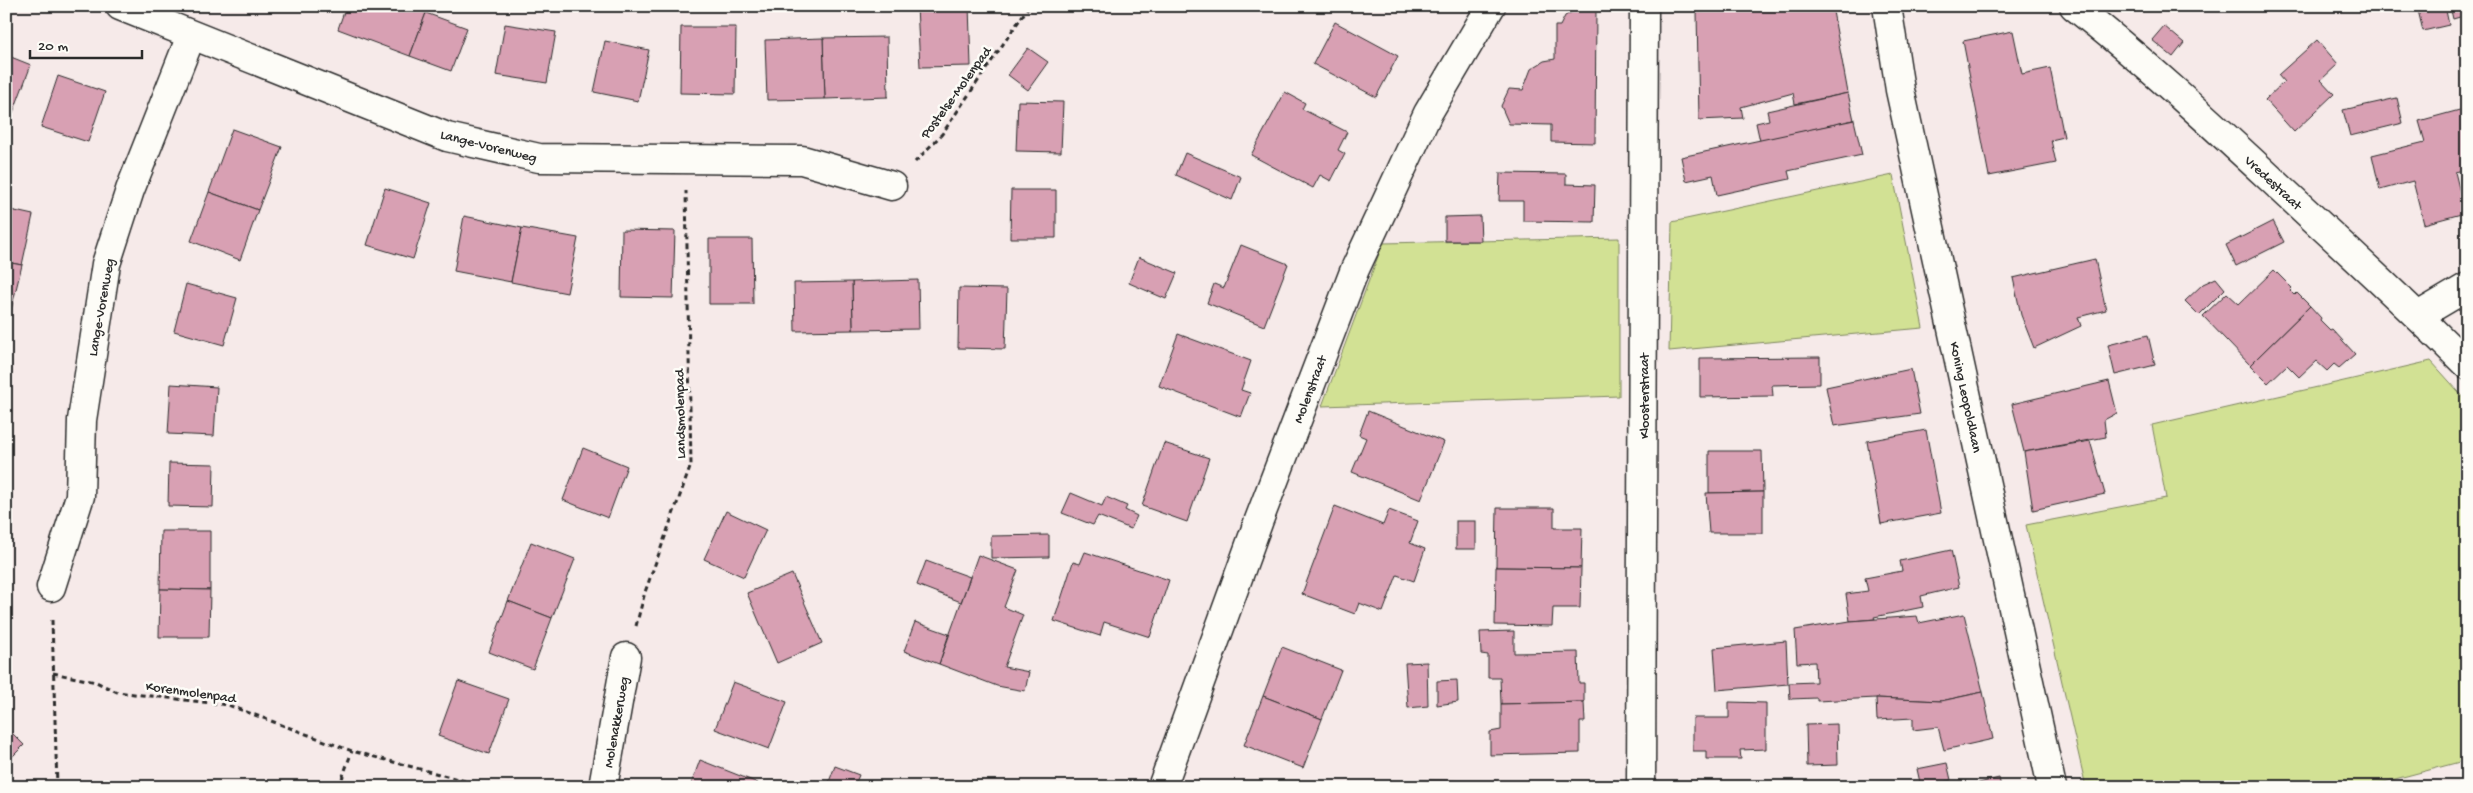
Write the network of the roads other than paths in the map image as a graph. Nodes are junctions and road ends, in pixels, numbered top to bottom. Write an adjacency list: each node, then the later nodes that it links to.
1 (120, 6): 6 (street, Lange-Vorenweg)
2 (1491, 6): 14 (street, Molenstraat)
3 (1644, 6): 15 (street, Kloosterstraat)
4 (1887, 6): 16 (street, Koning Leopoldlaan)
5 (2074, 6): 9 (street, Vredestraat)
6 (191, 36): 7 (street, Lange-Vorenweg); 11 (street, Lange-Vorenweg)
7 (892, 186)
8 (2467, 287): 9 (street)
9 (2418, 316): 10 (street, Vredestraat)
10 (2467, 365)
11 (51, 587)
12 (626, 657): 13 (street, Molenakkerweg)
13 (603, 787)
14 (1162, 787)
15 (1641, 787)
16 (2052, 787)

